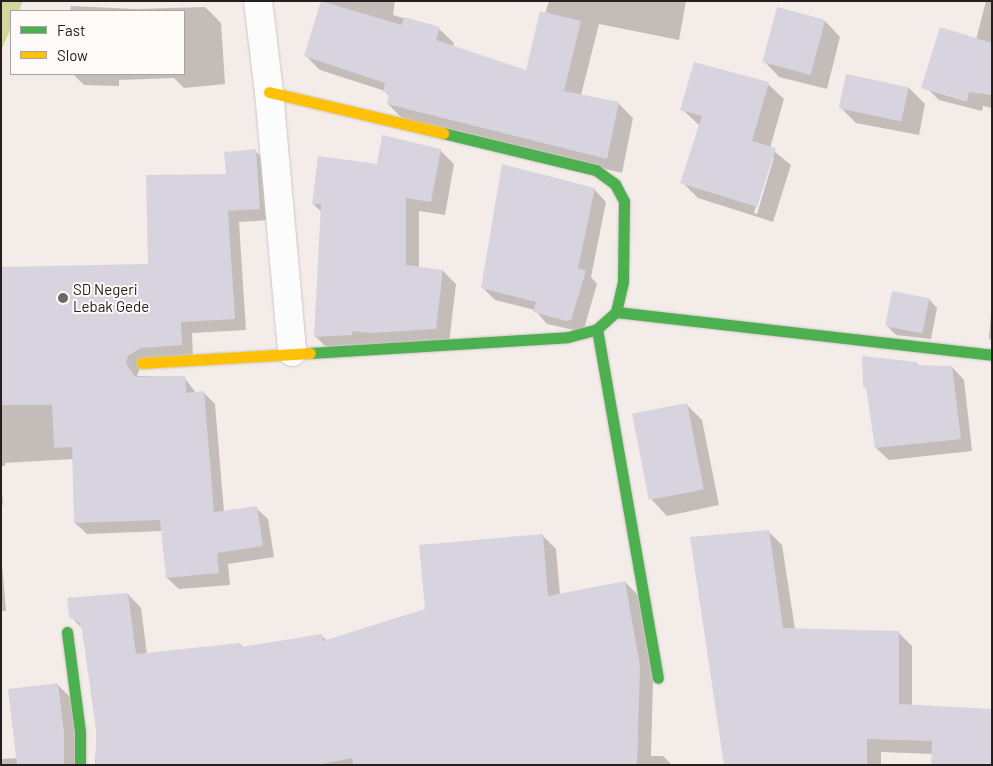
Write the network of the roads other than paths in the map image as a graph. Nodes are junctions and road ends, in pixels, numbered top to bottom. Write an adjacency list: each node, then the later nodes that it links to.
1 (258, 1): 2 (street)
2 (269, 92): 3 (street); 5 (street)
3 (616, 312): 4 (street); 6 (street)
4 (597, 329): 5 (street); 9 (street)
5 (292, 352): 7 (street)
6 (992, 355)
7 (142, 363)
8 (67, 632): 10 (street)
9 (658, 678)
10 (80, 765)

